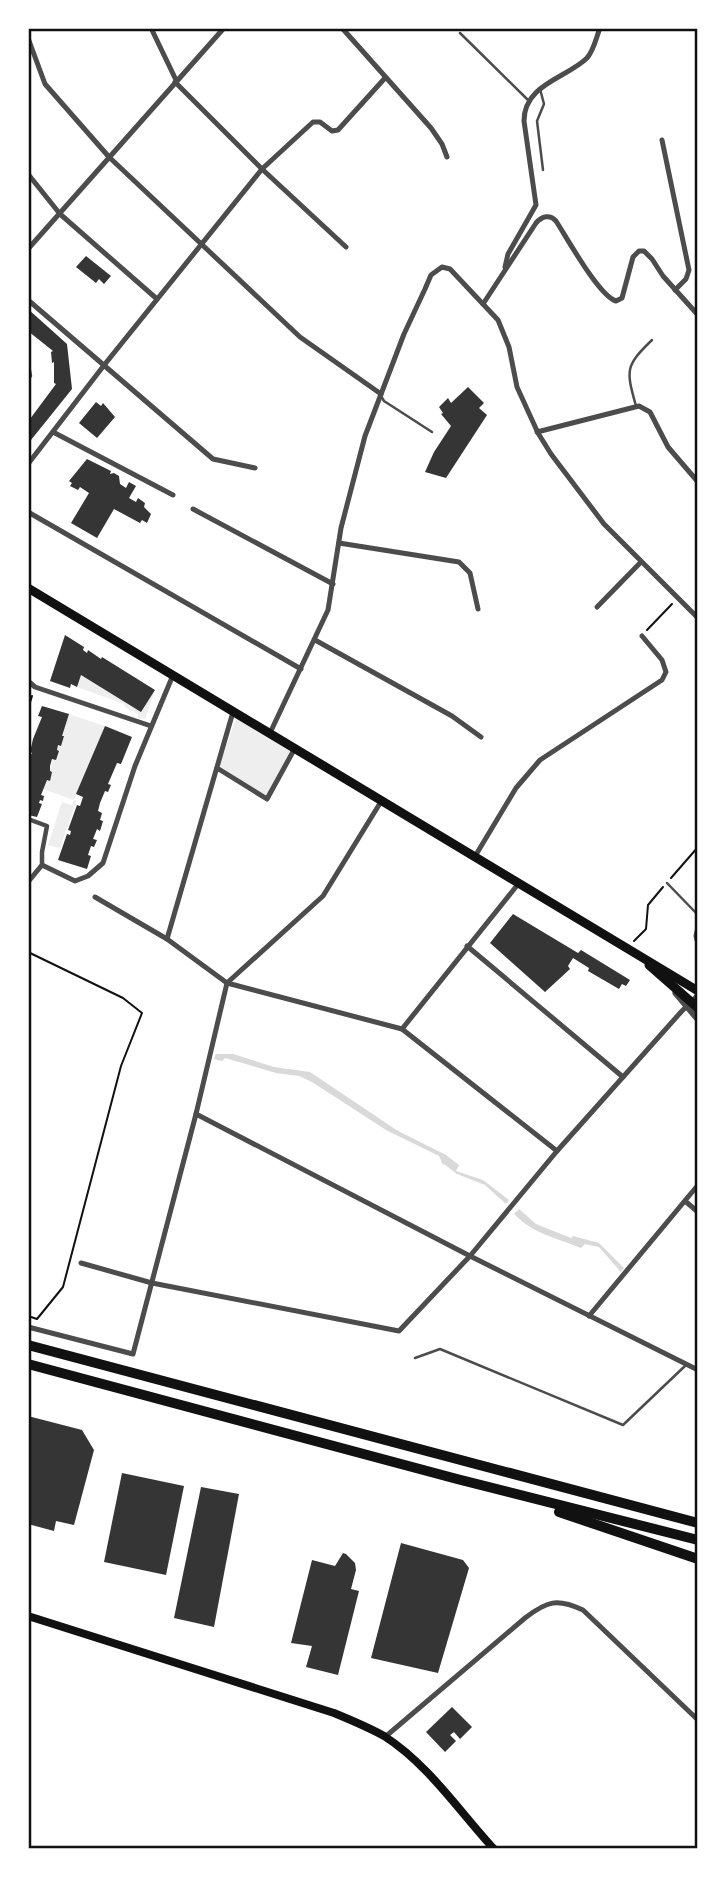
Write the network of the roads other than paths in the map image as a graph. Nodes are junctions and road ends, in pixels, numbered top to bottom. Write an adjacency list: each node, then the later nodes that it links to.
1 (151, 28): 8 (street)
2 (224, 28): 8 (street)
3 (342, 28): 7 (street)
4 (600, 28): 9 (street)
5 (460, 33): 10 (lane)
6 (28, 38): 13 (street)
7 (385, 78): 12 (street); 14 (street)
8 (176, 81): 13 (street); 14 (street)
9 (540, 89): 10 (street); 15 (lane)
10 (530, 102): 21 (street)
11 (662, 140): 22 (street)
12 (447, 157)
13 (109, 158): 17 (street); 18 (street)
14 (262, 169): 18 (street); 19 (street)
15 (543, 170)
16 (28, 174): 17 (street)
17 (60, 214): 20 (street); 23 (street)
18 (201, 244): 23 (street); 31 (street)
19 (346, 247)
20 (28, 249)
21 (505, 270): 22 (street); 25 (street)
22 (675, 290): 26 (street)
23 (157, 299): 29 (street)
24 (28, 300): 29 (street)
25 (483, 304): 31 (street); 35 (street)
26 (698, 315)
27 (652, 340): 32 (lane)
28 (28, 360): 30 (lane)
29 (105, 364): 33 (street); 39 (street)
30 (28, 380)
31 (381, 394): 34 (lane); 44 (street)
32 (636, 406): 35 (street); 40 (street)
33 (53, 432): 37 (street); 41 (street)
34 (432, 432)
35 (537, 432): 45 (street)
36 (28, 448): 37 (street)
37 (36, 454): 38 (street)
38 (28, 464)
39 (256, 468)
40 (698, 482)
41 (173, 495)
42 (193, 509): 46 (street)
43 (28, 512): 53 (street)
44 (339, 543): 46 (street); 49 (street)
45 (641, 562): 48 (street); 50 (street)
46 (333, 584): 52 (street)
47 (28, 588): 54 (main road)
48 (597, 607)
49 (478, 609)
50 (698, 618)
51 (642, 636): 64 (street)
52 (315, 640): 53 (street); 59 (street)
53 (301, 669): 58 (street)
54 (173, 675): 56 (main road); 57 (street)
55 (28, 681): 57 (street)
56 (233, 712): 58 (main road); 61 (street)
57 (151, 726): 65 (street)
58 (270, 733): 60 (main road)
59 (481, 737)
60 (295, 748): 61 (street); 62 (main road)
61 (217, 768): 72 (street)
62 (382, 800): 64 (main road); 76 (street)
63 (28, 819): 65 (street)
64 (474, 858): 67 (main road)
65 (42, 865): 66 (street)
66 (28, 883)
67 (520, 883): 74 (street); 75 (main road)
68 (667, 883): 70 (lane)
69 (95, 897): 72 (street)
70 (698, 915)
71 (698, 927): 73 (street)
72 (167, 939): 76 (street)
73 (698, 944)
74 (467, 946): 80 (street); 81 (street)
75 (639, 956): 77 (main road); 78 (main road)
76 (227, 982): 80 (street); 82 (street)
77 (698, 993): 78 (street)
78 (692, 1005): 79 (street); 81 (street)
79 (698, 1019)
80 (402, 1030): 83 (street)
81 (623, 1077): 83 (street)
82 (196, 1114): 87 (street); 89 (street)
83 (557, 1151): 87 (street)
84 (698, 1185): 85 (street)
85 (685, 1201): 86 (street); 90 (street)
86 (698, 1212)
87 (470, 1256): 89 (street); 90 (street)
88 (81, 1263): 89 (street)
89 (152, 1283): 91 (street)
90 (589, 1316): 95 (street)
91 (28, 1327)
92 (28, 1345): 98 (highway)
93 (415, 1358): 95 (lane)
94 (28, 1364): 97 (highway)
95 (686, 1365): 96 (street)
96 (698, 1370)
97 (457, 1479): 99 (highway); 100 (highway)
98 (698, 1523)
99 (698, 1540)
100 (698, 1559)
101 (28, 1616): 103 (main road)
102 (698, 1720): 103 (street)
103 (385, 1737): 104 (main road)
104 (494, 1849)

